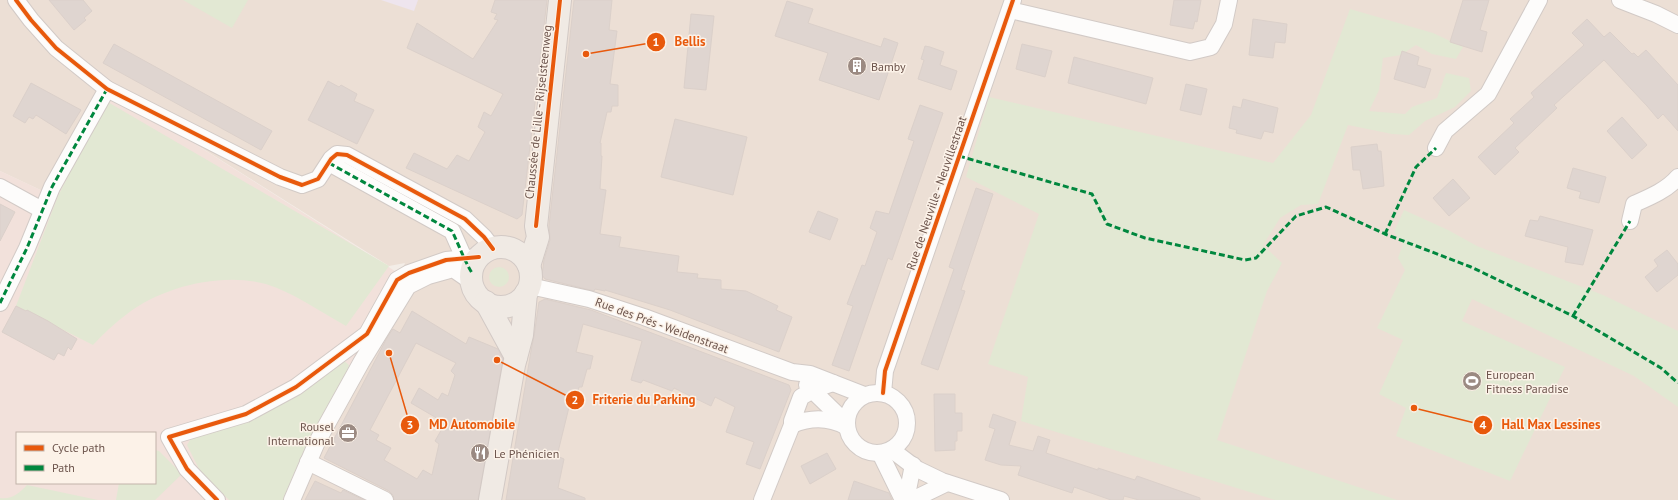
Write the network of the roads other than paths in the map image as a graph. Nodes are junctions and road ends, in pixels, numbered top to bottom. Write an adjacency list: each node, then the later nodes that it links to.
1 (16, 0): 8 (street)
2 (560, 0): 15 (main road, Chaussée de Lille - Rijselsteenweg)
3 (1229, 0): 6 (street, Rue de Neuville - Neuvillestraat)
4 (1539, 0): 9 (street)
5 (1620, 0): 7 (street)
6 (1011, 5): 26 (street, Rue de Neuville - Neuvillestraat)
7 (1678, 25)
8 (107, 89): 10 (street); 13 (street)
9 (1436, 148)
10 (329, 163): 16 (street); 16 (street)
11 (1678, 177): 14 (street)
12 (0, 187): 13 (street)
13 (42, 210): 18 (street)
14 (1630, 221)
15 (536, 226): 16 (main road); 17 (main road, Chaussée de Lille - Rijselsteenweg)
16 (481, 261): 17 (main road); 19 (main road); 20 (street); 22 (street)
17 (528, 282): 19 (main road); 21 (main road, Chaussée de Lille - Rijselsteenweg); 23 (street, Rue des Prés - Weidenstraat)
18 (0, 302)
19 (486, 302): 21 (main road)
20 (348, 348): 22 (street); 34 (street)
21 (516, 357): 37 (main road, Chaussée de Lille - Rijselsteenweg)
22 (362, 361): 31 (street)
23 (792, 372): 24 (street, Rue des Prés - Weidenstraat); 25 (street, Rue des Prés - Weidenstraat)
24 (833, 383): 25 (street); 27 (street, Rue des Prés - Weidenstraat)
25 (813, 390): 28 (street); 29 (street, Rue des Prés - Weidenstraat)
26 (883, 393): 27 (street); 30 (street)
27 (864, 396): 29 (street)
28 (792, 425): 29 (street); 38 (street)
29 (846, 425): 30 (street, Rue des Prés - Weidenstraat)
30 (886, 452): 32 (street, Rue des Prés - Weidenstraat); 39 (street)
31 (308, 462): 35 (street); 36 (street)
32 (913, 465): 33 (street, Rue des Prés - Weidenstraat); 40 (street)
33 (947, 483): 41 (street); 42 (street, Rue des Prés - Weidenstraat)
34 (217, 500)
35 (292, 500)
36 (385, 500)
37 (490, 500)
38 (762, 500)
39 (903, 500)
40 (906, 500)
41 (912, 500)
42 (1001, 500)

